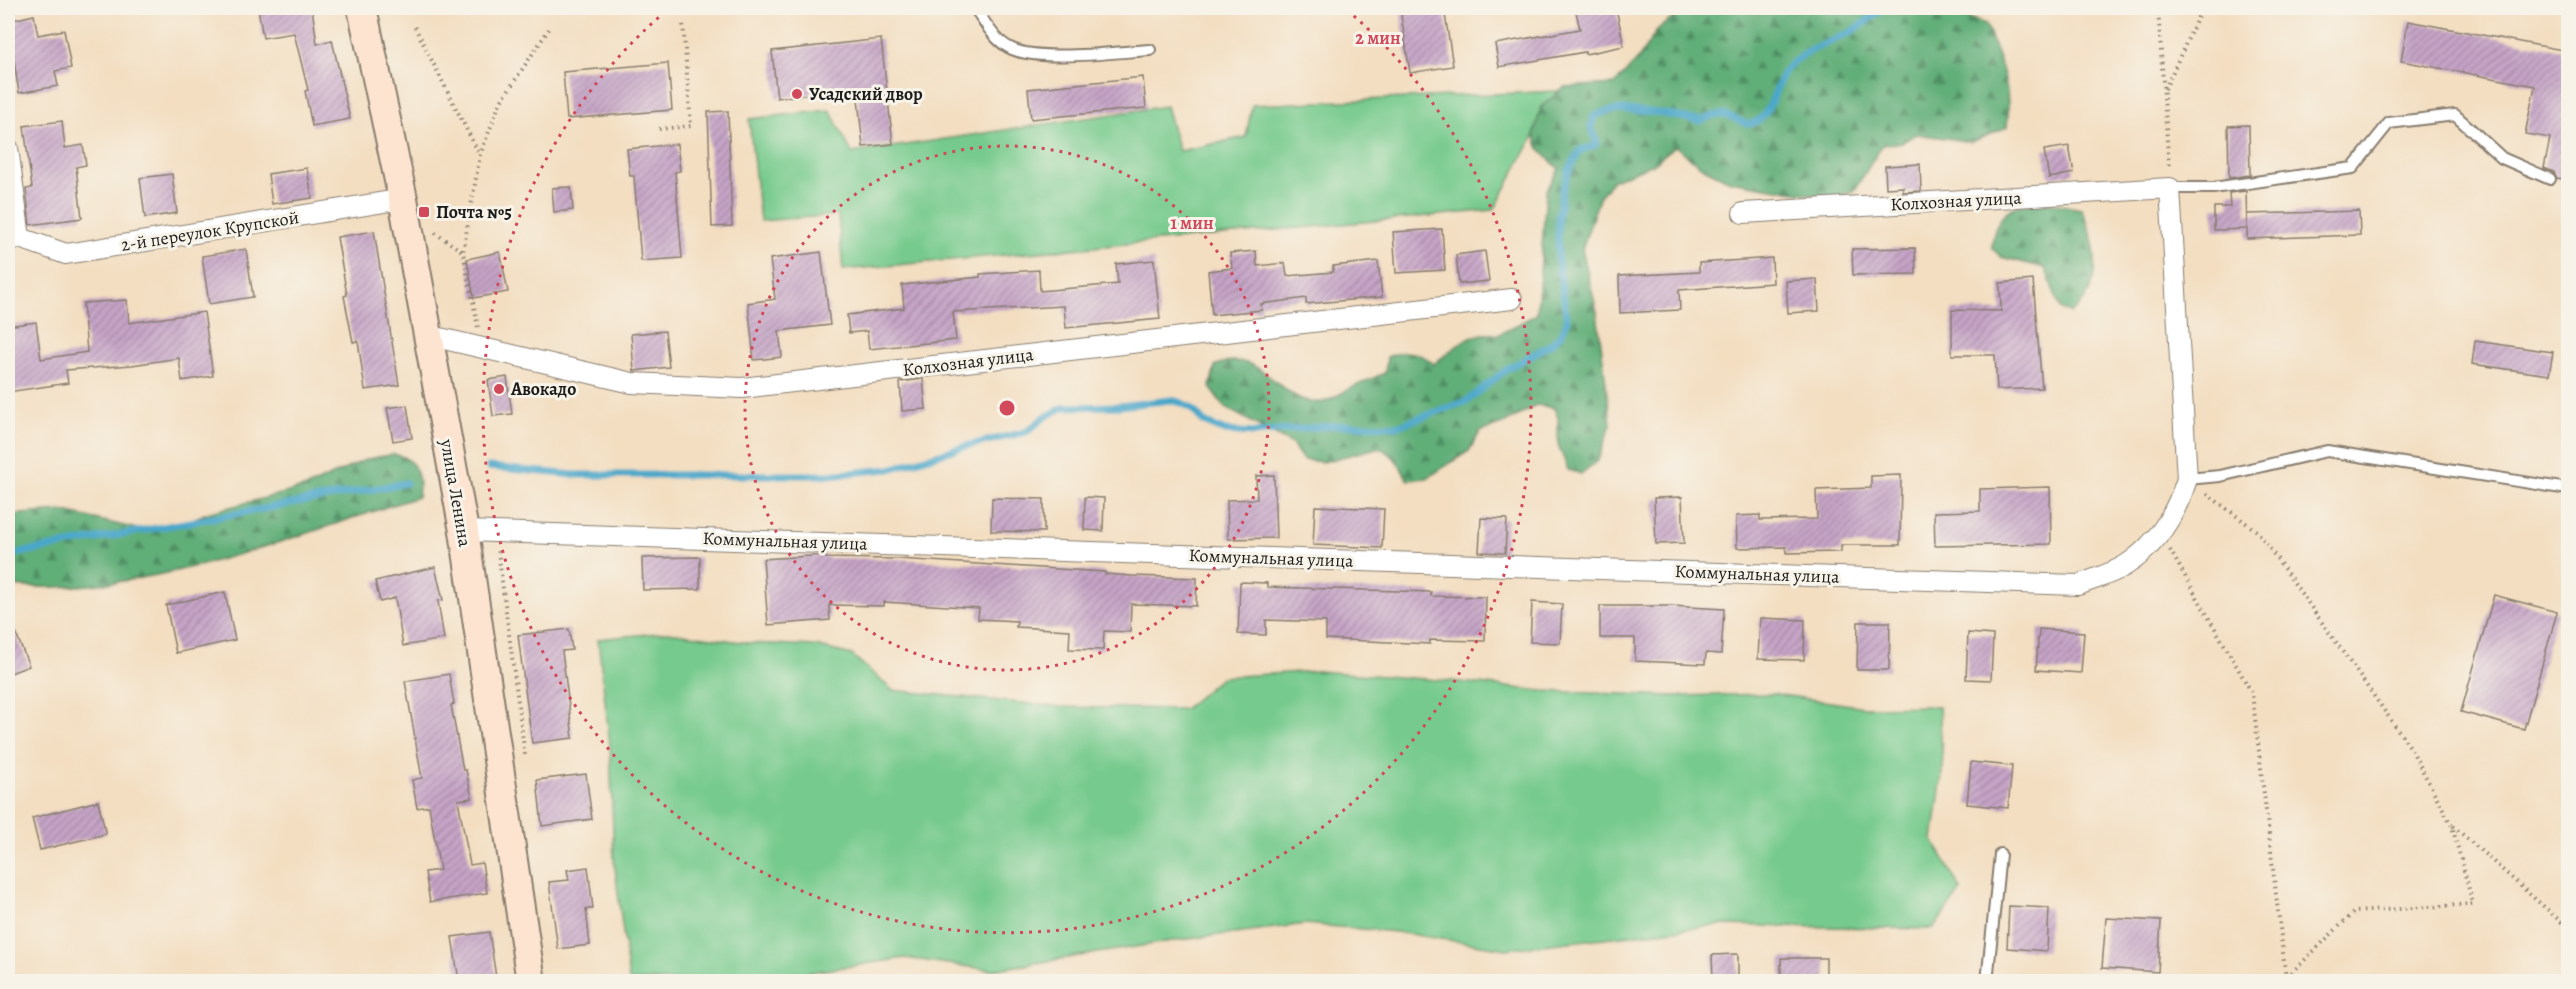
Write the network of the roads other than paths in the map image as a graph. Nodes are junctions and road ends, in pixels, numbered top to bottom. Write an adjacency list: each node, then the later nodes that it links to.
1 (362, 8): 7 (street, улица Ленина)
2 (975, 8): 3 (lane)
3 (1150, 51)
4 (8, 148): 9 (street, 2-й переулок Крупской)
5 (2550, 180): 6 (lane)
6 (2170, 188): 8 (street, Колхозная улица); 12 (street)
7 (403, 199): 9 (street, 2-й переулок Крупской); 11 (street, улица Ленина)
8 (1743, 213)
9 (14, 238)
10 (1512, 299): 11 (street, Колхозная улица)
11 (427, 335): 14 (street, улица Ленина)
12 (2187, 479): 13 (lane); 14 (street, Коммунальная улица)
13 (2568, 489)
14 (464, 531): 16 (street, улица Ленина)
15 (2000, 854): 17 (lane)
16 (531, 981)
17 (1987, 981)

